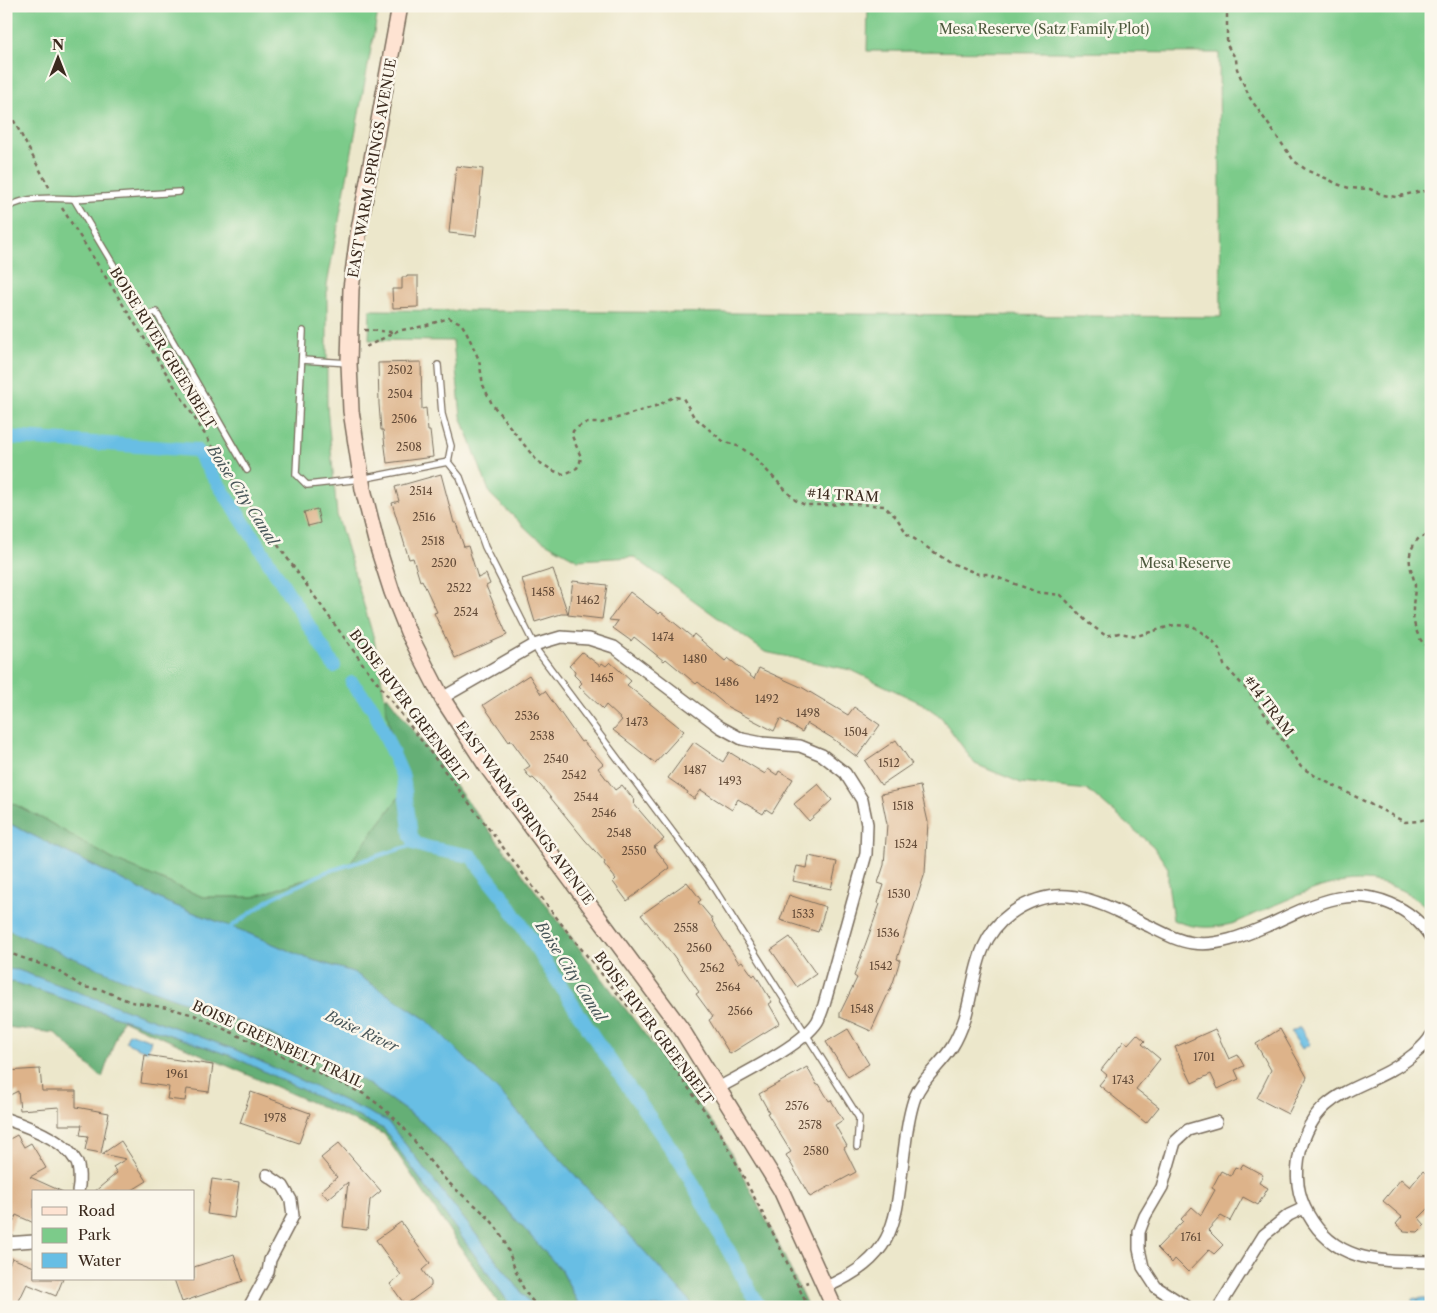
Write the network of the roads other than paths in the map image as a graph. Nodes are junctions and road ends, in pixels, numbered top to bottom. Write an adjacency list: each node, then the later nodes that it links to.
1 (400, 6): 7 (street, EAST WARM SPRINGS AVENUE)
2 (180, 192): 3 (lane)
3 (74, 199): 4 (lane); 10 (lane)
4 (6, 208)
5 (304, 330): 6 (lane)
6 (302, 360): 7 (lane); 11 (lane)
7 (348, 363): 11 (street, EAST WARM SPRINGS AVENUE)
8 (438, 365): 9 (lane)
9 (448, 462): 11 (lane); 12 (lane)
10 (247, 470)
11 (361, 480): 13 (street, EAST WARM SPRINGS AVENUE)
12 (534, 645): 13 (street); 15 (lane); 15 (street)
13 (442, 698): 17 (street, EAST WARM SPRINGS AVENUE)
14 (1431, 938): 27 (street)
15 (806, 1034): 17 (street); 20 (lane)
16 (1431, 1036): 23 (street)
17 (718, 1088): 27 (street, EAST WARM SPRINGS AVENUE)
18 (6, 1119): 22 (street)
19 (1216, 1122): 30 (street)
20 (857, 1147)
21 (267, 1175): 28 (street)
22 (78, 1190)
23 (1304, 1208): 26 (street); 31 (street)
24 (32, 1241): 25 (street)
25 (6, 1243)
26 (1431, 1262)
27 (826, 1287): 29 (street, EAST WARM SPRINGS AVENUE)
28 (249, 1307)
29 (834, 1307)
30 (1187, 1307)
31 (1219, 1307)

